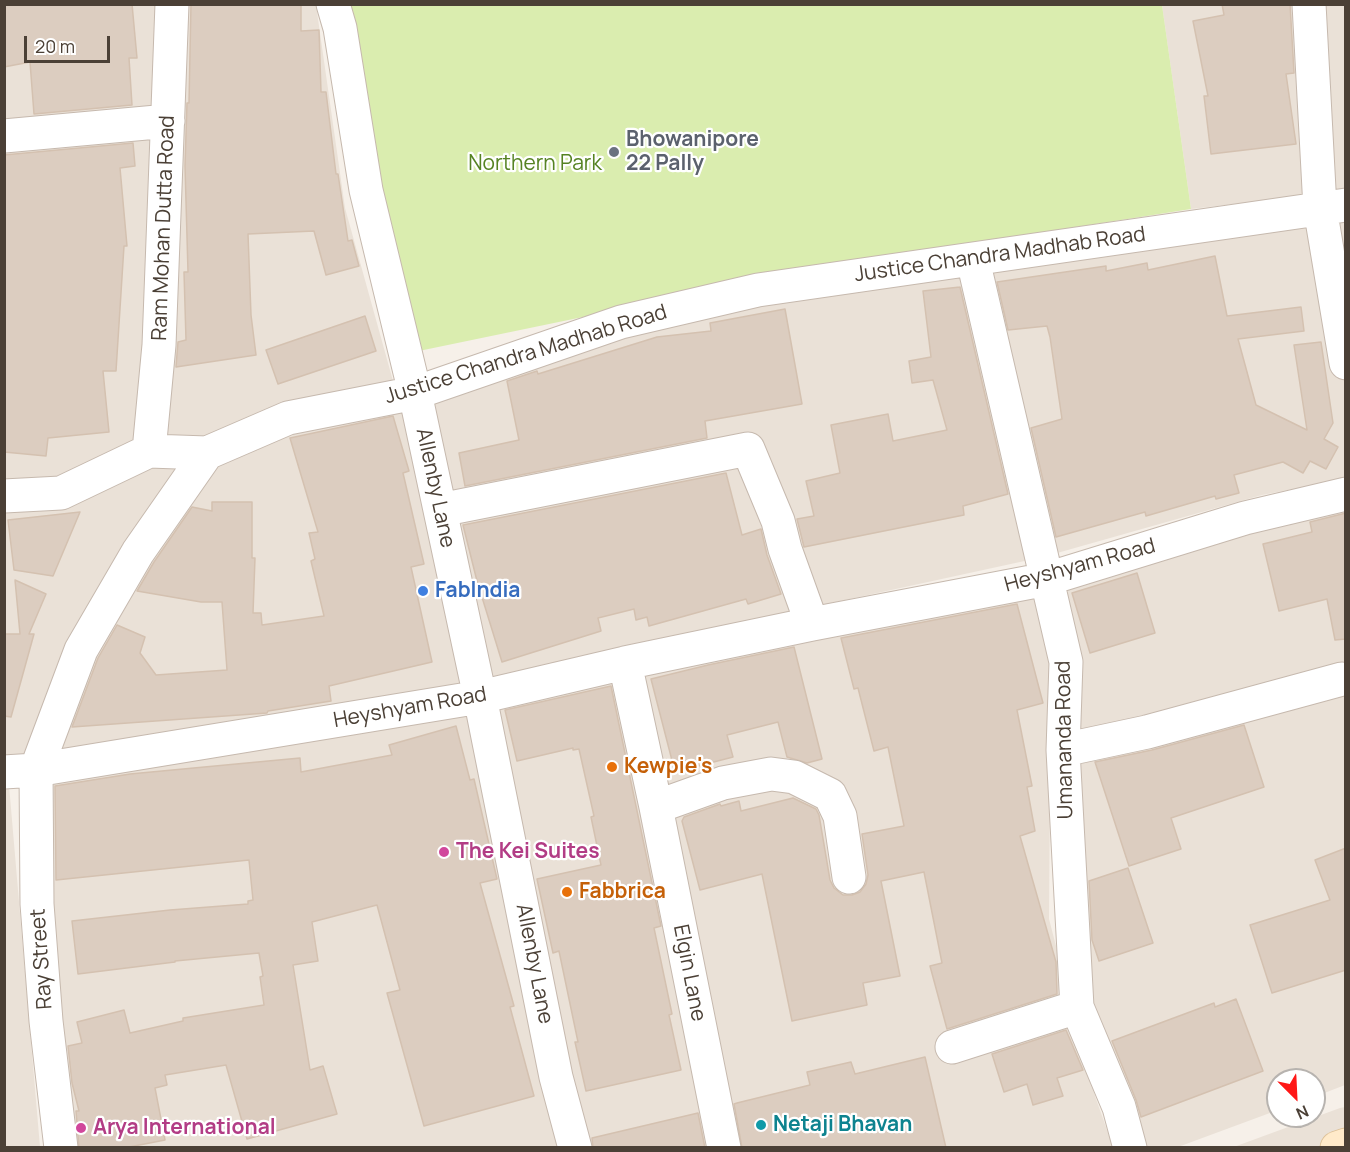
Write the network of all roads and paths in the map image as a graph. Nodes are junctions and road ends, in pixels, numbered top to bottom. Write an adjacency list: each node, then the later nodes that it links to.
1 (172, 4): 4 (street, Ram Mohan Dutta Road)
2 (333, 4): 9 (street, Allenby Lane)
3 (1309, 4): 6 (street)
4 (168, 121): 5 (street); 10 (street, Ram Mohan Dutta Road)
5 (4, 136)
6 (1333, 207): 7 (street, Justice Chandra Madhab Road); 8 (street)
7 (973, 260): 9 (street, Justice Chandra Madhab Road); 15 (street, Umananda Road)
8 (1346, 363)
9 (415, 393): 11 (street, Justice Chandra Madhab Road); 14 (street, Allenby Lane)
10 (149, 451): 11 (street, Justice Chandra Madhab Road); 13 (street, Justice Chandra Madhab Road)
11 (207, 453): 21 (street)
12 (1346, 494): 15 (street, Heyshyam Road)
13 (4, 496)
14 (440, 510): 16 (street); 19 (street, Allenby Lane)
15 (1047, 579): 16 (street, Heyshyam Road); 20 (street, Umananda Road)
16 (812, 624): 17 (street, Heyshyam Road)
17 (626, 663): 19 (street, Heyshyam Road); 22 (street, Elgin Lane)
18 (1342, 679): 20 (street)
19 (480, 697): 21 (street, Heyshyam Road); 29 (street, Allenby Lane)
20 (1063, 750): 24 (street, Umananda Road)
21 (20, 771): 28 (street, Ray Street)
22 (656, 807): 23 (street); 26 (street, Elgin Lane)
23 (849, 877)
24 (1077, 1007): 25 (street); 30 (street, Umananda Road)
25 (952, 1047)
26 (723, 1145)
27 (1346, 1145): 31 (street)
28 (61, 1148)
29 (575, 1148)
30 (1130, 1148)
31 (1337, 1148)

